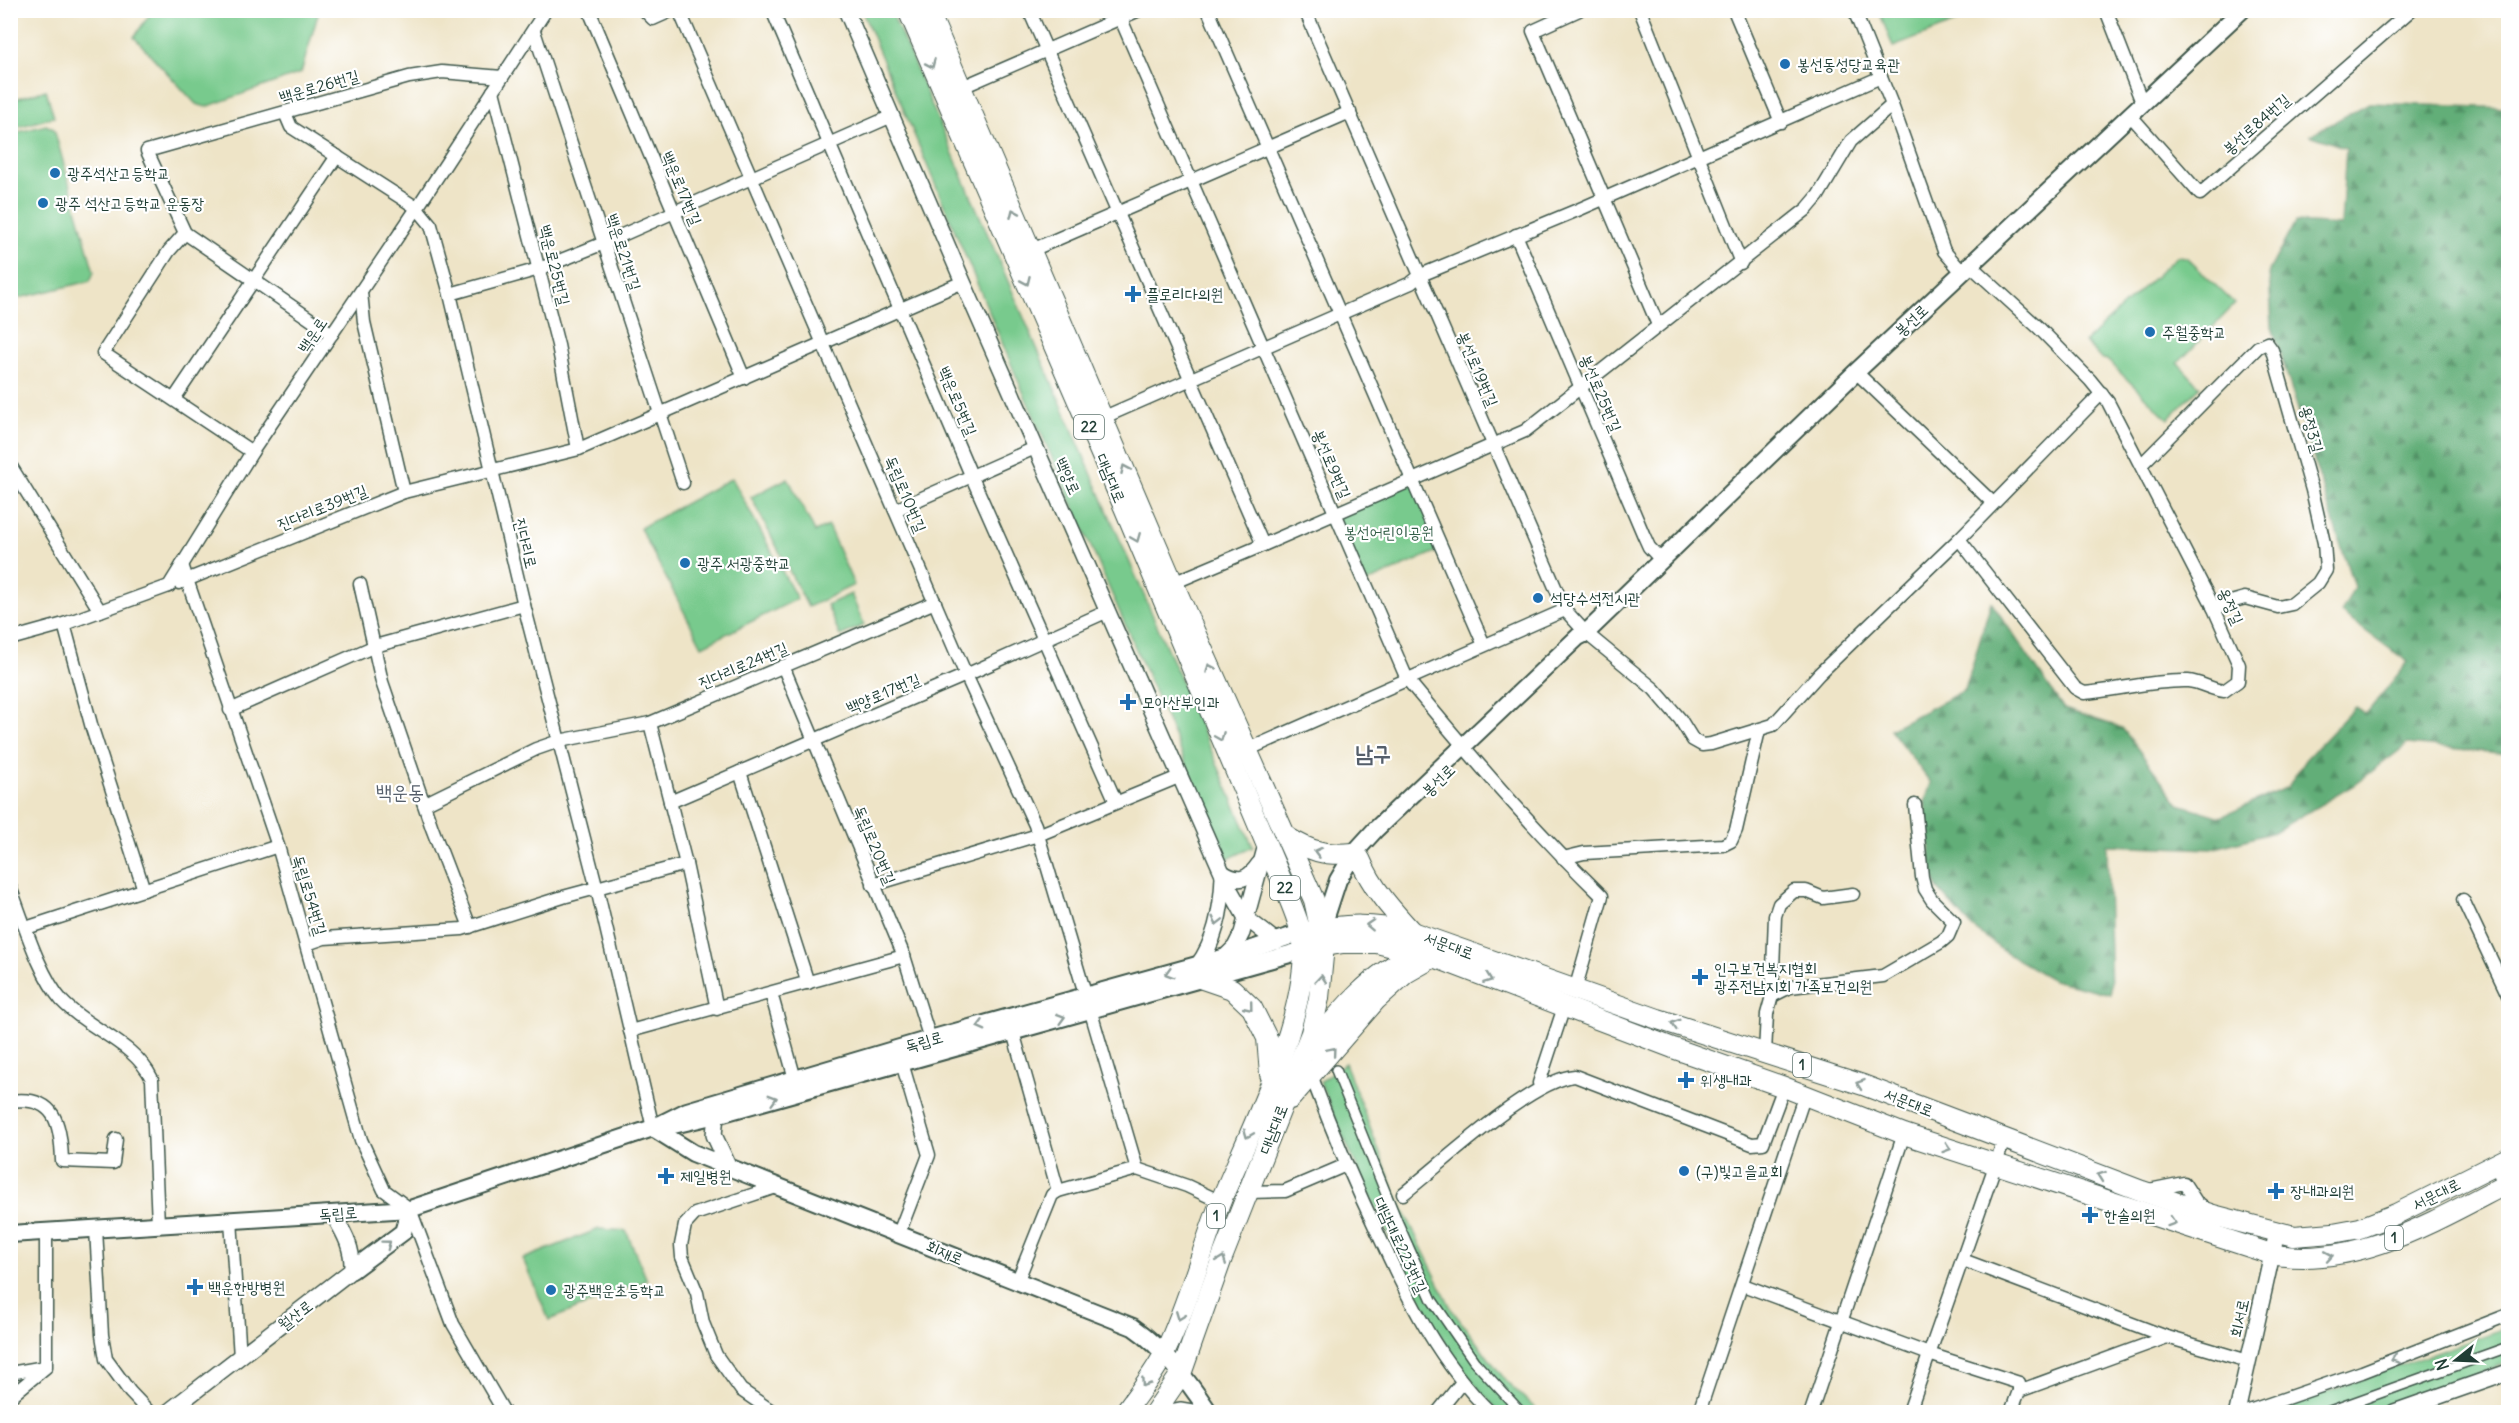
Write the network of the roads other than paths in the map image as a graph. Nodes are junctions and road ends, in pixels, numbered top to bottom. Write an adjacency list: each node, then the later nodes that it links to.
1 (546, 10): 22 (street, 백운로)
2 (589, 10): 42 (street, 백운로17번길)
3 (645, 10): 4 (street)
4 (673, 10)
5 (679, 10): 38 (street, 독립로10번길)
6 (772, 10): 34 (street, 백운로5번길)
7 (846, 10): 32 (street, 백양로)
8 (908, 10): 47 (main road, 대남대로 / 22, one-way to 47)
9 (928, 10): 26 (main road, 대남대로 / 22)
10 (1029, 10): 23 (street)
11 (1139, 10): 21 (street)
12 (1208, 10): 35 (street)
13 (1305, 10): 31 (street, 봉선로19번길)
14 (1579, 10): 40 (street)
15 (1640, 10): 37 (street)
16 (1734, 10): 33 (street)
17 (1854, 10): 25 (street, 옹정길)
18 (2106, 10): 29 (street)
19 (2411, 10): 29 (street, 봉선로84번길)
20 (2239, 12): 29 (main road, 봉선로)
21 (1119, 15): 23 (street); 39 (street, 봉선로9번길)
22 (534, 31): 24 (street, 백운로); 46 (street, 백운로21번길)
23 (1046, 50): 26 (street); 43 (street)
24 (502, 76): 27 (street, 백운로); 30 (street, 백운로26번길)
25 (1881, 77): 28 (street, 옹정길); 33 (street)
26 (960, 88): 47 (main road, 대남대로 / 22, one-way to 26)
27 (494, 91): 41 (street, 백운로); 49 (street, 백운로25번길)
28 (1892, 105): 48 (street); 50 (street, 옹정길)
29 (2137, 110): 50 (main road, 봉선로)
30 (285, 112): 36 (street); 44 (street, 백운로26번길)
31 (1350, 112): 35 (street); 51 (street, 봉선로19번길)
32 (892, 116): 34 (street); 53 (street, 백양로)
33 (1781, 122): 37 (street)
34 (829, 144): 38 (street); 56 (street, 백운로5번길)
35 (1268, 148): 39 (street); 57 (street)
36 (337, 156): 41 (street); 52 (street)
37 (1699, 157): 40 (street); 48 (street)
38 (751, 178): 42 (street); 60 (street, 독립로10번길)
39 (1191, 181): 43 (street); 61 (street, 봉선로9번길)
40 (1604, 198): 45 (street); 58 (street)
41 (417, 208): 54 (street, 백운로); 55 (street, 진다리로)
42 (674, 213): 46 (street); 63 (street, 백운로17번길)
43 (1118, 213): 47 (street); 64 (street)
44 (185, 233): 52 (street); 67 (street)
45 (1516, 235): 51 (street); 65 (street, 봉선로25번길)
46 (604, 243): 49 (street); 68 (street, 백운로21번길)
47 (1023, 254): 69 (main road, 대남대로 / 22); 123 (main road, 대남대로 / 22, one-way to 123)
48 (1742, 263): 58 (street)
49 (540, 269): 55 (street); 72 (street, 백운로25번길)
50 (1966, 269): 62 (main road, 봉선로); 66 (street, 옹정길)
51 (1421, 275): 57 (street); 70 (street, 봉선로19번길)
52 (255, 280): 59 (street); 67 (street)
53 (963, 282): 56 (street, 진다리로39번길); 71 (street, 백양로)
54 (361, 292): 59 (street, 백운로); 80 (street)
55 (450, 294): 76 (street, 진다리로)
56 (902, 309): 60 (street, 진다리로39번길); 77 (street, 백운로5번길)
57 (1340, 315): 61 (street); 78 (street)
58 (1658, 325): 65 (street)
59 (332, 334): 73 (street, 백운로)
60 (823, 344): 63 (street, 진다리로39번길); 82 (street, 독립로10번길)
61 (1263, 348): 64 (street); 83 (street, 봉선로9번길)
62 (1856, 372): 81 (street); 86 (main road, 봉선로)
63 (744, 378): 68 (street, 진다리로39번길)
64 (1192, 379): 69 (street); 85 (street)
65 (1580, 386): 70 (street); 86 (street, 봉선로25번길)
66 (2102, 393): 75 (street, 옹정길); 81 (street)
67 (174, 399): 73 (street)
68 (661, 414): 72 (street, 진다리로39번길); 79 (street, 백운로21번길)
69 (1102, 418): 89 (main road, 대남대로 / 22, one-way to 69)
70 (1493, 446): 78 (street); 95 (street, 봉선로19번길)
71 (1035, 448): 77 (street); 97 (street, 백양로)
72 (578, 449): 76 (street, 진다리로39번길)
73 (252, 452): 87 (street, 백운로)
74 (10, 465): 96 (street)
75 (2140, 465): 94 (street, 옹정길); 94 (street, 용정3길)
76 (492, 471): 80 (street, 진다리로39번길); 93 (street, 진다리로)
77 (971, 475): 82 (street); 101 (street, 백운로5번길)
78 (1413, 481): 83 (street); 102 (street)
79 (683, 483)
80 (404, 492): 88 (street, 진다리로39번길)
81 (1993, 503): 84 (street)
82 (895, 510): 92 (street, 독립로10번길)
83 (1335, 514): 85 (street); 106 (street, 봉선로9번길)
84 (1959, 539): 94 (street, 옹정길); 109 (street)
85 (1263, 545): 89 (street)
86 (1662, 561): 99 (main road, 봉선로)
87 (182, 565): 88 (street, 독립로54번길); 91 (street, 백운로)
88 (186, 580): 91 (street, 진다리로39번길); 107 (street, 독립로54번길)
89 (1173, 583): 113 (main road, 대남대로 / 22, one-way to 89)
90 (360, 584): 103 (street)
91 (169, 586): 96 (street)
92 (934, 602): 104 (street, 진다리로24번길); 105 (street, 독립로10번길)
93 (524, 605): 103 (street); 110 (street, 진다리로)
94 (2213, 608)
95 (1565, 610): 99 (street, 봉선로19번길); 102 (street)
96 (100, 611): 98 (street)
97 (1108, 611): 101 (street, 백양로17번길); 115 (street, 백양로)
98 (64, 624): 100 (street); 131 (street)
99 (1585, 634): 109 (street, 봉선로19번길); 112 (main road, 봉선로)
100 (10, 639)
101 (1043, 640): 105 (street, 백양로17번길); 117 (street, 백운로5번길)
102 (1484, 645): 106 (street)
103 (375, 646): 107 (street); 118 (street)
104 (783, 666): 108 (street, 진다리로24번길); 111 (street, 독립로20번길)
105 (966, 675): 111 (street, 백양로17번길); 120 (street, 독립로10번길)
106 (1407, 679): 112 (street, 봉선로9번길); 113 (street)
107 (230, 710): 122 (street, 독립로54번길)
108 (650, 723): 110 (street, 진다리로24번길); 116 (street)
109 (1759, 730): 125 (street)
110 (559, 741): 118 (street, 진다리로24번길); 130 (street, 진다리로)
111 (813, 741): 114 (street, 백양로17번길); 128 (street, 독립로20번길)
112 (1465, 749): 124 (main road, 봉선로); 125 (street, 봉선로9번길)
113 (1247, 750): 121 (main road, 대남대로 / 22)
114 (741, 772): 116 (street, 백양로17번길); 146 (street)
115 (1181, 776): 117 (street); 127 (street, 백양로)
116 (670, 802): 126 (street)
117 (1116, 802): 120 (street)
118 (424, 804): 135 (street)
119 (1915, 805): 150 (street)
120 (1038, 835): 128 (street); 151 (street, 독립로10번길)
121 (1285, 836): 123 (main road); 124 (main road, one-way to 121); 138 (main road, 대남대로)
122 (278, 846): 131 (street); 141 (street, 독립로54번길)
123 (1265, 851): 127 (street); 134 (street); 140 (main road, 대남대로 / 22)
124 (1357, 856): 137 (main road); 138 (main road, 봉선로)
125 (1563, 858): 147 (street, 봉선로9번길)
126 (686, 864): 130 (street); 153 (street)
127 (1222, 873): 134 (street, 백양로); 145 (street, one-way to 145)
128 (873, 885): 143 (street, 독립로20번길)
129 (10, 887): 136 (street)
130 (597, 889): 135 (street); 154 (street, 진다리로)
131 (144, 890): 136 (street)
132 (1853, 894): 150 (street)
133 (2463, 900): 149 (street)
134 (1246, 918): 139 (street, 백양로); 144 (street)
135 (470, 927): 141 (street)
136 (26, 928): 186 (street)
137 (1412, 932): 138 (main road, 서문대로 / 1, one-way to 138); 147 (main road, 서문대로 / 1)
138 (1326, 934): 140 (main road, 서문대로 / 1); 142 (main road, 서문대로 / 1); 160 (main road, 대남대로, one-way to 138)
139 (1277, 942): 140 (main road, 독립로); 144 (main road, 독립로)
140 (1302, 942): 145 (main road, 독립로); 162 (main road, 대남대로 / 1)
141 (307, 944): 183 (street, 독립로54번길)
142 (1425, 955): 152 (main road, 서문대로 / 1, one-way to 152); 160 (main road, one-way to 142)
143 (904, 956): 146 (street); 156 (street, 독립로20번길)
144 (1225, 957): 145 (main road, 독립로)
145 (1199, 972): 151 (main road, 독립로); 162 (main road, one-way to 162)
146 (808, 983): 148 (street)
147 (1575, 990): 157 (main road, 서문대로 / 1, one-way to 147)
148 (771, 993): 153 (street); 161 (street)
149 (2508, 995)
150 (1772, 996): 157 (street)
151 (1088, 1003): 155 (main road, 독립로, one-way to 151); 156 (main road, 독립로, one-way to 156); 176 (street)
152 (1564, 1007): 163 (main road, 서문대로 / 1); 164 (street)
153 (717, 1009): 154 (street)
154 (630, 1031): 168 (street, 진다리로)
155 (1013, 1032): 158 (main road, 독립로); 179 (street)
156 (930, 1040): 161 (main road, 독립로)
157 (1765, 1053): 171 (main road, 서문대로 / 1, one-way to 157)
158 (902, 1063): 167 (main road, 독립로, one-way to 158); 190 (street)
159 (1336, 1070): 223 (street)
160 (1302, 1075): 174 (street, 대남대로223번길); 180 (main road, 대남대로 / 1)
161 (795, 1079): 168 (main road, 독립로)
162 (1271, 1080): 182 (main road, 대남대로 / 1, one-way to 182)
163 (1784, 1087): 164 (street); 165 (main road, 서문대로 / 1)
164 (1541, 1088): 181 (street)
165 (1805, 1094): 169 (main road, 서문대로 / 1); 196 (street)
166 (10, 1101): 170 (street)
167 (716, 1115): 168 (main road, 독립로); 175 (street)
168 (653, 1128): 175 (main road, 회재로); 183 (main road, 독립로)
169 (1905, 1134): 173 (main road, 서문대로 / 1, one-way to 173); 198 (street)
170 (116, 1139)
171 (2004, 1140): 173 (street); 189 (main road, 서문대로 / 1, one-way to 171)
172 (2502, 1161): 178 (street); 189 (main road, 서문대로 / 1)
173 (1995, 1164): 192 (main road, 서문대로 / 1, one-way to 192); 193 (street)
174 (1346, 1165): 180 (street); 209 (street, 대남대로223번길)
175 (729, 1167): 177 (main road, 회재로)
176 (1137, 1169): 179 (street); 182 (street)
177 (778, 1186): 190 (main road, 회재로); 215 (street)
178 (2507, 1188): 192 (main road, 서문대로 / 1, one-way to 178)
179 (1058, 1191): 195 (street)
180 (1248, 1192): 208 (main road, 대남대로 / 1, one-way to 180)
181 (1403, 1194)
182 (1221, 1202): 201 (main road, 대남대로 / 1, one-way to 201)
183 (410, 1209): 184 (main road, 독립로); 194 (main road, 월산로, one-way to 183); 214 (street)
184 (333, 1214): 185 (main road, 독립로); 194 (street)
185 (231, 1220): 186 (main road, 독립로); 203 (street)
186 (158, 1225): 187 (main road, 독립로)
187 (96, 1229): 188 (main road, 독립로); 212 (street)
188 (46, 1232): 191 (main road, 독립로); 205 (street)
189 (2277, 1232): 192 (street, 회서로)
190 (899, 1233): 195 (main road, 회재로)
191 (10, 1234)
192 (2271, 1254): 204 (street, 회서로)
193 (1963, 1260): 199 (street); 202 (street)
194 (352, 1270): 203 (street, 월산로)
195 (1017, 1282): 201 (main road, 회재로)
196 (1743, 1285): 198 (street); 224 (street)
197 (2508, 1315): 229 (street, one-way to 229)
198 (1841, 1322): 202 (street); 225 (street)
199 (2167, 1337): 204 (street); 210 (street)
200 (2508, 1347): 230 (street)
201 (1165, 1354): 208 (main road, 회재로); 216 (main road, 대남대로 / 1, one-way to 216)
202 (1929, 1354): 210 (street); 226 (street)
203 (240, 1357): 213 (street, 월산로)
204 (2248, 1361): 228 (street, 회서로)
205 (46, 1366): 207 (street); 211 (street)
206 (2508, 1372): 231 (street)
207 (10, 1373)
208 (1181, 1374): 217 (main road, 대남대로 / 1); 220 (main road, 회재로)
209 (1461, 1382): 221 (street); 222 (street, 대남대로223번길)
210 (2019, 1391): 227 (street)
211 (10, 1396)
212 (149, 1413)
213 (168, 1413)
214 (504, 1413)
215 (773, 1413)
216 (1125, 1413)
217 (1155, 1413)
218 (1170, 1413): 219 (street)
219 (1192, 1413)
220 (1209, 1413)
221 (1438, 1413)
222 (1490, 1413)
223 (1521, 1413)
224 (1699, 1413)
225 (1811, 1413)
226 (1909, 1413)
227 (2011, 1413)
228 (2237, 1413)
229 (2246, 1413)
230 (2327, 1413)
231 (2394, 1413)

